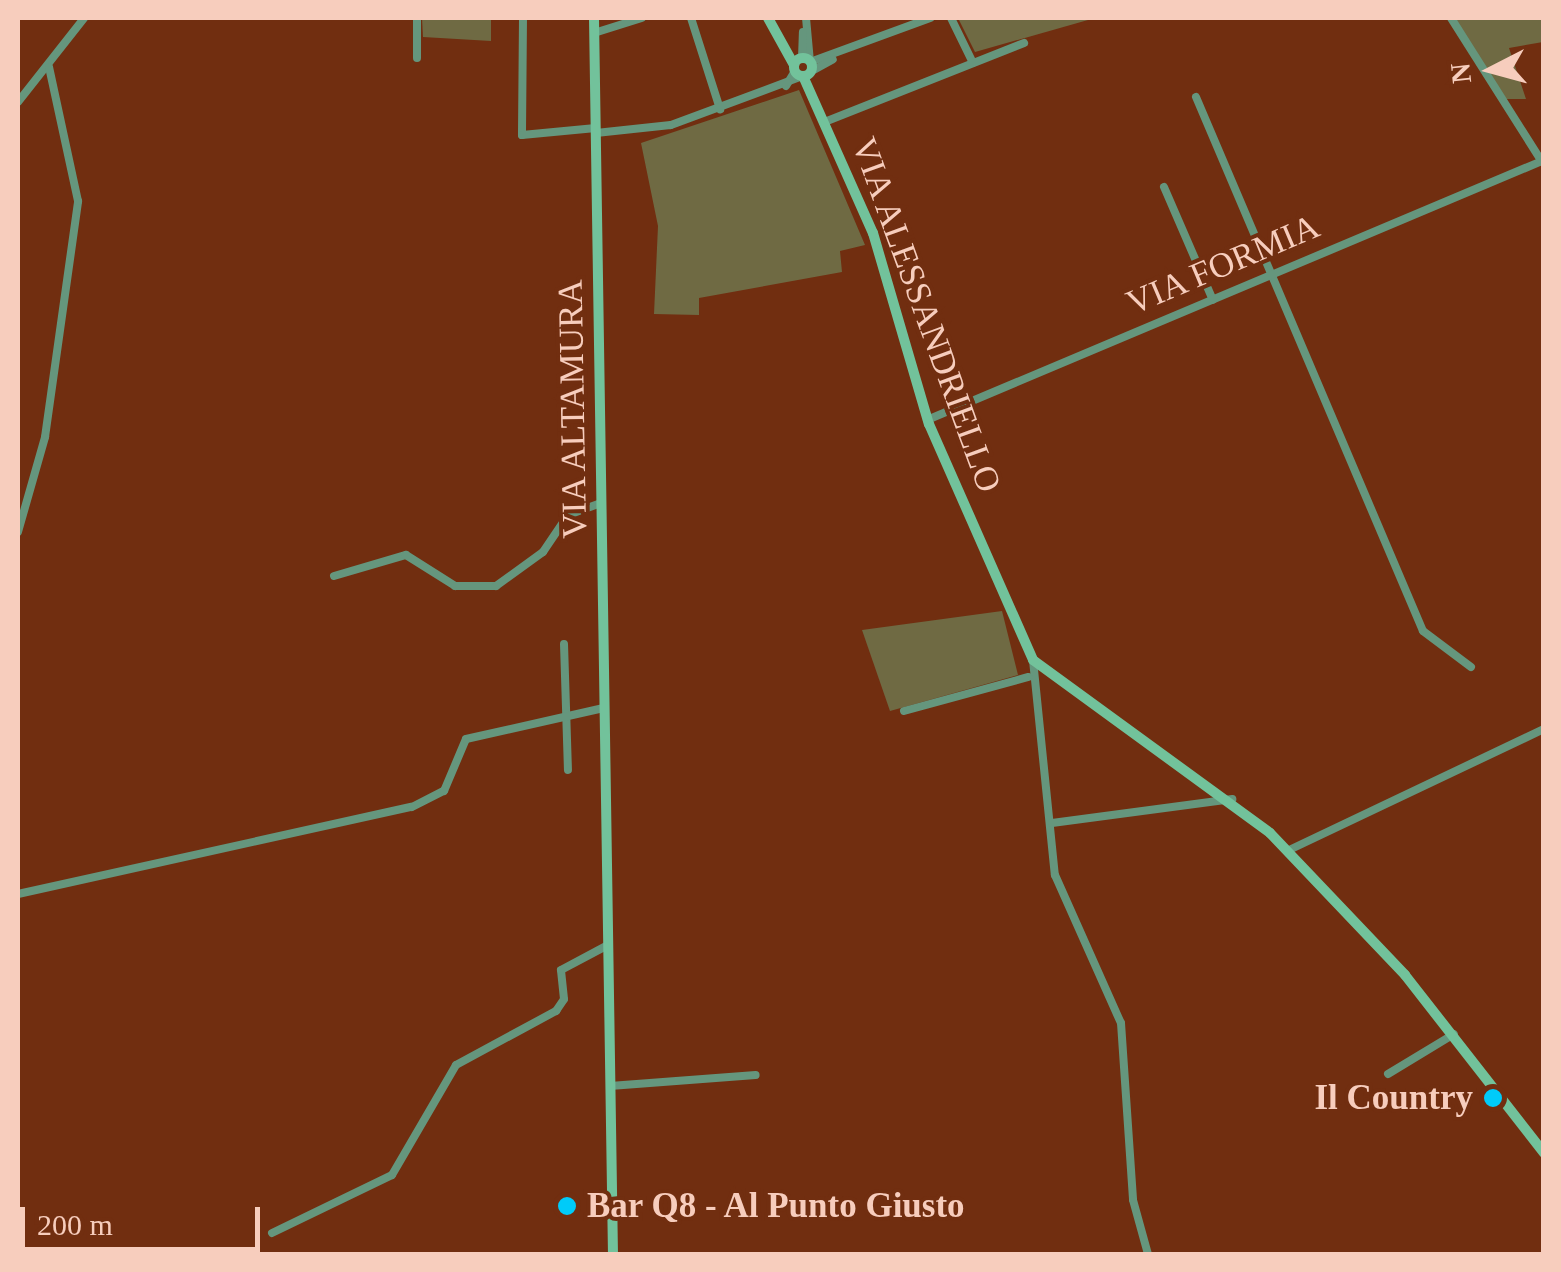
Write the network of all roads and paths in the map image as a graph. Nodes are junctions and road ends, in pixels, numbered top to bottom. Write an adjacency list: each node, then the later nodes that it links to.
1 (84, 18): 16 (street)
2 (416, 18): 14 (street)
3 (524, 18): 22 (street)
4 (594, 18): 12 (street, VIA ALTAMURA)
5 (642, 18): 12 (street)
6 (690, 18): 20 (street)
7 (768, 18): 17 (street, VIA ALESSANDRIELLO)
8 (805, 18): 17 (street)
9 (930, 18): 17 (street)
10 (951, 18): 15 (street)
11 (1452, 18): 23 (street)
12 (594, 34): 22 (street, VIA ALTAMURA)
13 (1024, 43): 15 (street)
14 (418, 58)
15 (973, 63): 21 (street)
16 (50, 67): 19 (street); 29 (street)
17 (803, 69): 20 (street); 21 (street, VIA ALESSANDRIELLO)
18 (1196, 97): 25 (street)
19 (18, 102)
20 (720, 109): 22 (street)
21 (827, 121): 27 (street, VIA ALESSANDRIELLO)
22 (596, 131): 28 (street, VIA ALTAMURA)
23 (1542, 162): 25 (street, VIA FORMIA)
24 (1164, 186): 26 (street)
25 (1272, 274): 26 (street, VIA FORMIA); 33 (street)
26 (1212, 300): 27 (street, VIA FORMIA)
27 (927, 420): 32 (street, VIA ALESSANDRIELLO)
28 (602, 503): 30 (street); 35 (street, VIA ALTAMURA)
29 (18, 532)
30 (334, 576)
31 (564, 644): 37 (street)
32 (1033, 660): 34 (street); 40 (street)
33 (1470, 667)
34 (1028, 677): 36 (street); 41 (street)
35 (604, 708): 37 (street); 44 (street, VIA ALTAMURA)
36 (904, 711)
37 (570, 712): 39 (street); 43 (street)
38 (1544, 729): 42 (street)
39 (568, 770)
40 (1232, 799): 41 (street); 42 (street)
41 (1052, 823): 52 (street)
42 (1288, 850): 45 (street)
43 (18, 894)
44 (608, 945): 48 (street, VIA ALTAMURA); 50 (street)
45 (1454, 1034): 46 (street); 49 (street)
46 (1388, 1074)
47 (756, 1075): 48 (street)
48 (610, 1086): 51 (street, VIA ALTAMURA)
49 (1543, 1152)
50 (272, 1233)
51 (613, 1254)
52 (1148, 1254)

